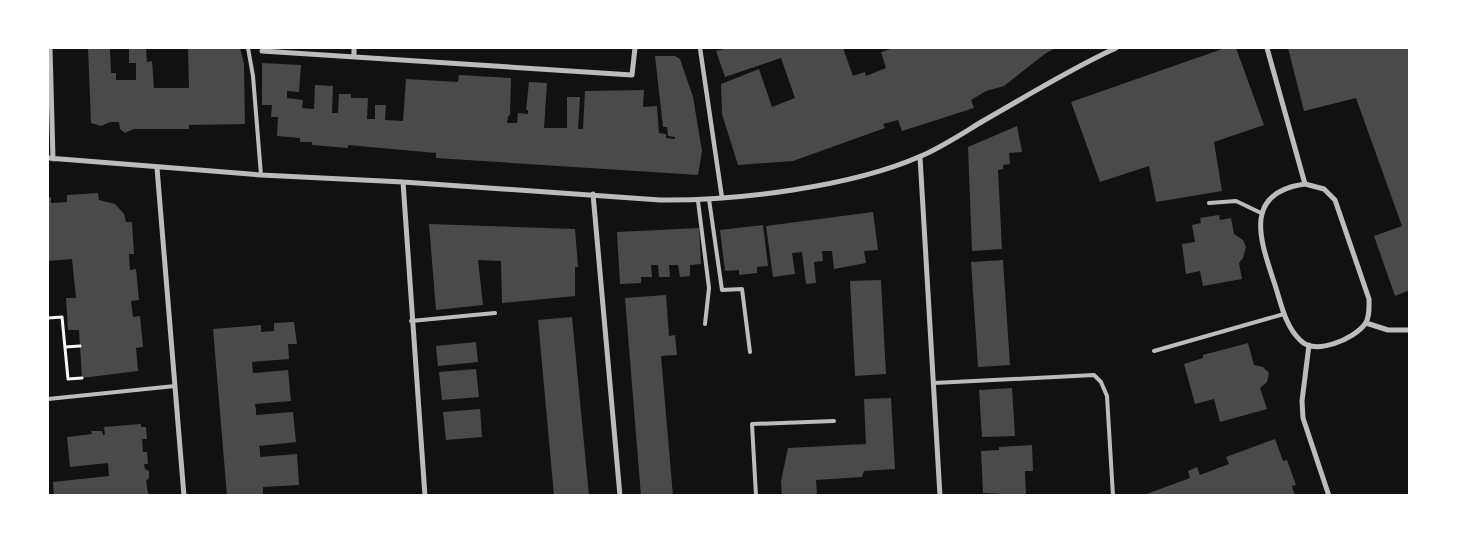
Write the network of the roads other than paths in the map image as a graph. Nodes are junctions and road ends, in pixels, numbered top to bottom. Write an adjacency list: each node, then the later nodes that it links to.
1 (50, 48): 11 (street)
2 (248, 48): 13 (lane)
3 (354, 48): 9 (street)
4 (635, 48): 9 (street)
5 (700, 48): 17 (street)
6 (1116, 48): 10 (street)
7 (1267, 48): 15 (street)
8 (262, 51): 9 (street)
9 (354, 56)
10 (920, 157): 17 (street); 31 (street)
11 (50, 158): 12 (street)
12 (157, 168): 13 (street); 32 (street)
13 (261, 175): 14 (street)
14 (403, 182): 16 (street); 24 (street)
15 (1305, 184): 21 (street); 25 (street)
16 (593, 194): 19 (street); 37 (street)
17 (722, 198): 18 (street)
18 (709, 199): 19 (street); 30 (lane)
19 (698, 201): 26 (lane)
20 (1209, 203): 21 (lane)
21 (1262, 213): 23 (street)
22 (495, 314): 24 (lane)
23 (1284, 314): 28 (street); 29 (lane)
24 (411, 321): 36 (street)
25 (1366, 323): 27 (street); 28 (street)
26 (705, 324)
27 (1410, 330)
28 (1308, 345): 41 (street)
29 (1154, 351)
30 (750, 352)
31 (934, 383): 39 (street); 40 (lane)
32 (175, 386): 33 (lane); 35 (street)
33 (48, 399)
34 (834, 421): 38 (lane)
35 (184, 496)
36 (425, 496)
37 (620, 496)
38 (756, 496)
39 (940, 496)
40 (1113, 496)
41 (1330, 496)

